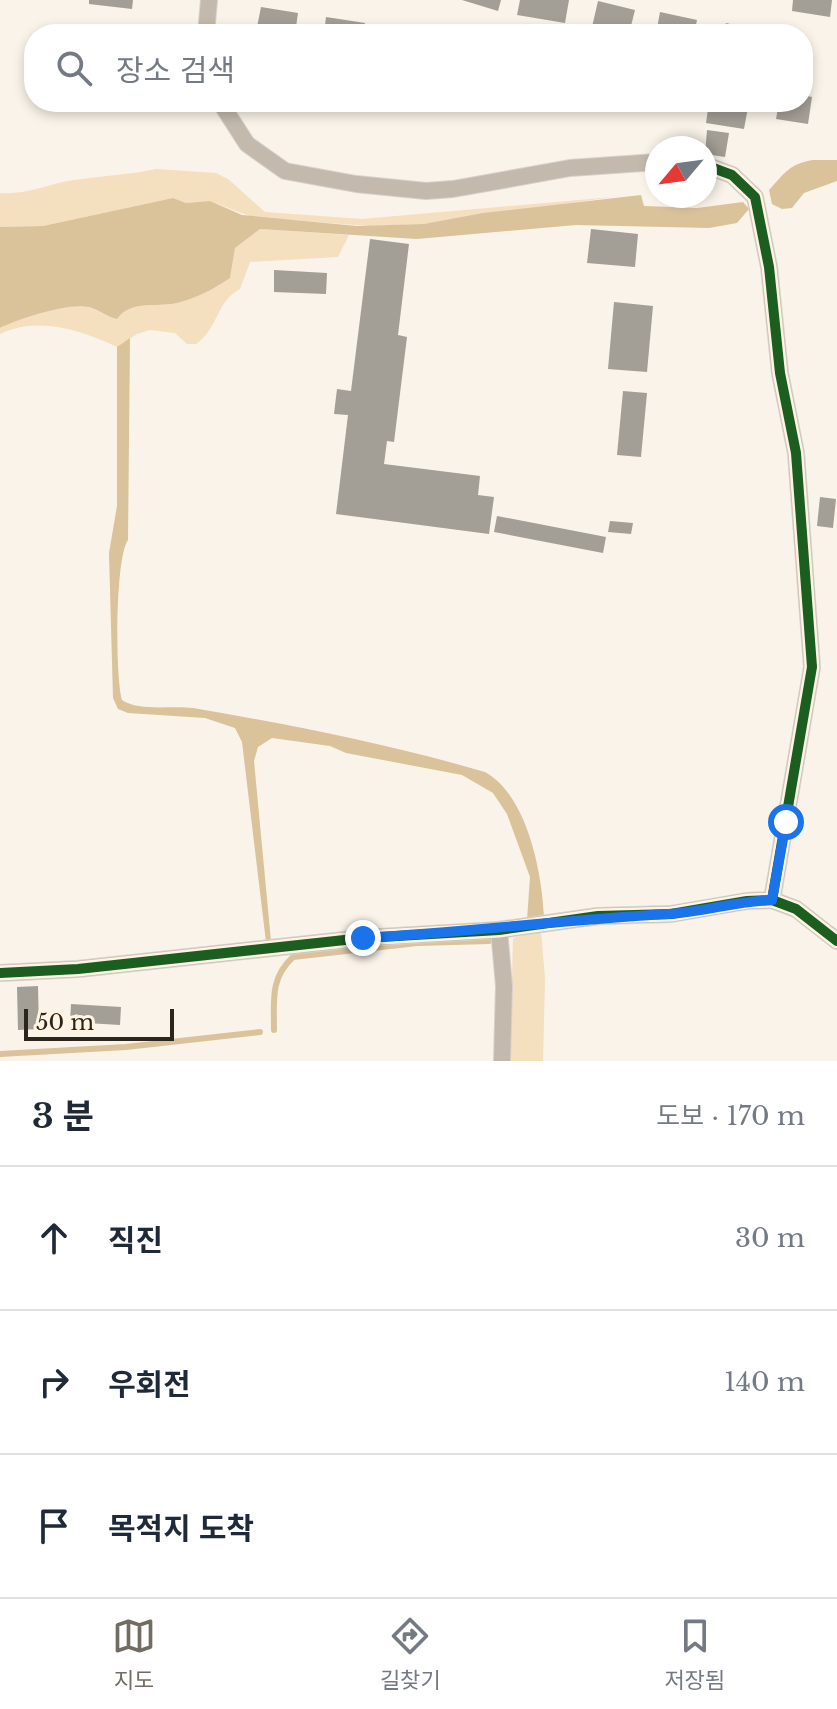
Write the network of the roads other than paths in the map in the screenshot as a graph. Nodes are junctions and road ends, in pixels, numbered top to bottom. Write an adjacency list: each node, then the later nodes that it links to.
1 (209, 0): 2 (street)
2 (207, 24)
3 (226, 112): 4 (street)
4 (645, 163)
5 (717, 169): 6 (street)
6 (772, 900): 7 (street); 8 (street)
7 (499, 930): 9 (street); 10 (street)
8 (837, 941)
9 (0, 973)
10 (502, 1061)

